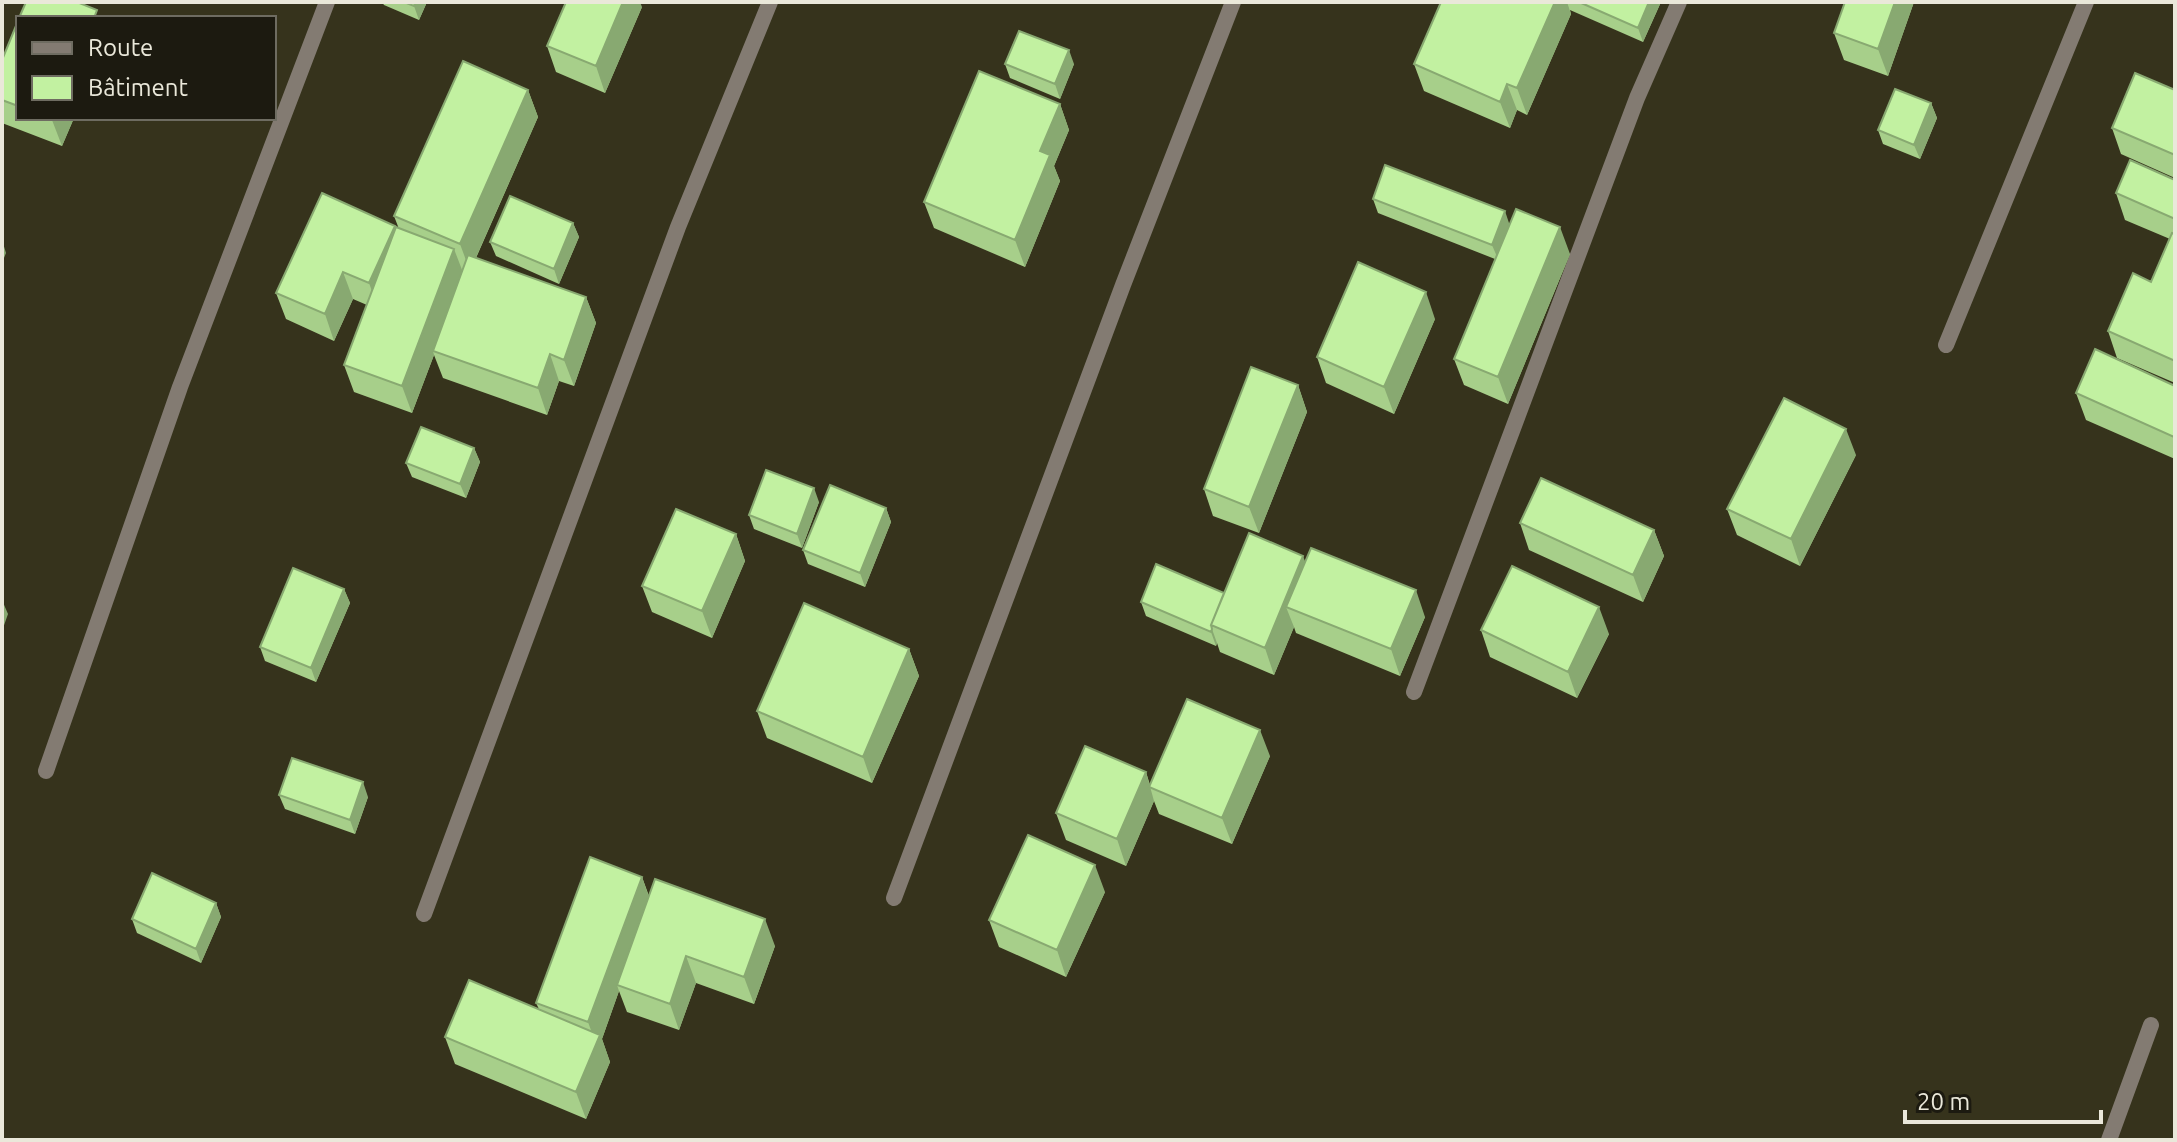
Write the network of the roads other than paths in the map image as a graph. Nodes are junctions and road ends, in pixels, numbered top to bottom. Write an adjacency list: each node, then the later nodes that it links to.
1 (327, 2): 8 (street)
2 (770, 2): 10 (street)
3 (1233, 2): 9 (street)
4 (1679, 2): 7 (street)
5 (2086, 2): 6 (street)
6 (1946, 345)
7 (1414, 692)
8 (46, 771)
9 (894, 898)
10 (424, 914)
11 (2151, 1025): 12 (street)
12 (2109, 1140)

